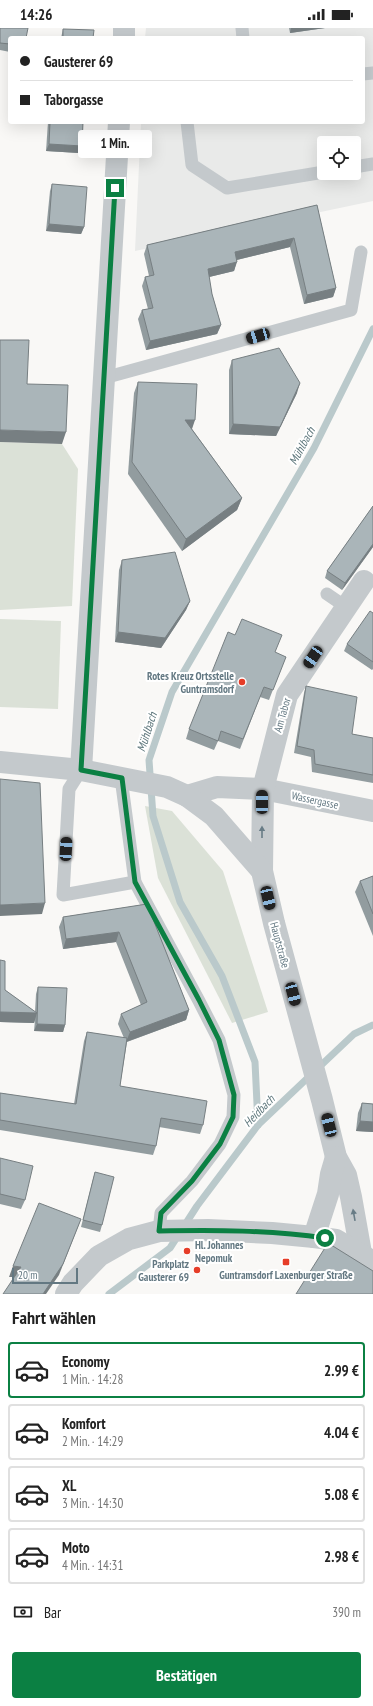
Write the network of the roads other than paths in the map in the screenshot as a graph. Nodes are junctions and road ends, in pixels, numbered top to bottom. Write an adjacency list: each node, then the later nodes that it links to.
1 (119, 124): 7 (street)
2 (187, 124): 5 (lane)
3 (373, 164): 4 (lane)
4 (361, 166)
5 (317, 173)
6 (361, 252): 7 (lane)
7 (104, 378): 12 (street)
8 (364, 581): 10 (street, Am Tabor)
9 (327, 594): 10 (lane)
10 (346, 607): 14 (street, Am Tabor)
11 (0, 762): 12 (street, Hauptstraße)
12 (81, 770): 13 (street, Hauptstraße); 18 (lane)
13 (129, 779): 15 (street, Hauptstraße); 18 (lane)
14 (263, 789): 15 (street, Wassergasse); 16 (street, Wassergasse); 17 (street, Am Tabor, one-way to 14)
15 (177, 791): 17 (street, Hauptstraße)
16 (373, 811)
17 (262, 872): 19 (street, Hauptstraße)
18 (135, 882): 20 (lane)
19 (336, 1157): 21 (street, Hauptstraße); 22 (street, Hauptstraße, one-way to 19)
20 (159, 1231): 21 (street); 23 (street)
21 (314, 1237): 22 (street)
22 (367, 1258)
23 (66, 1294)

